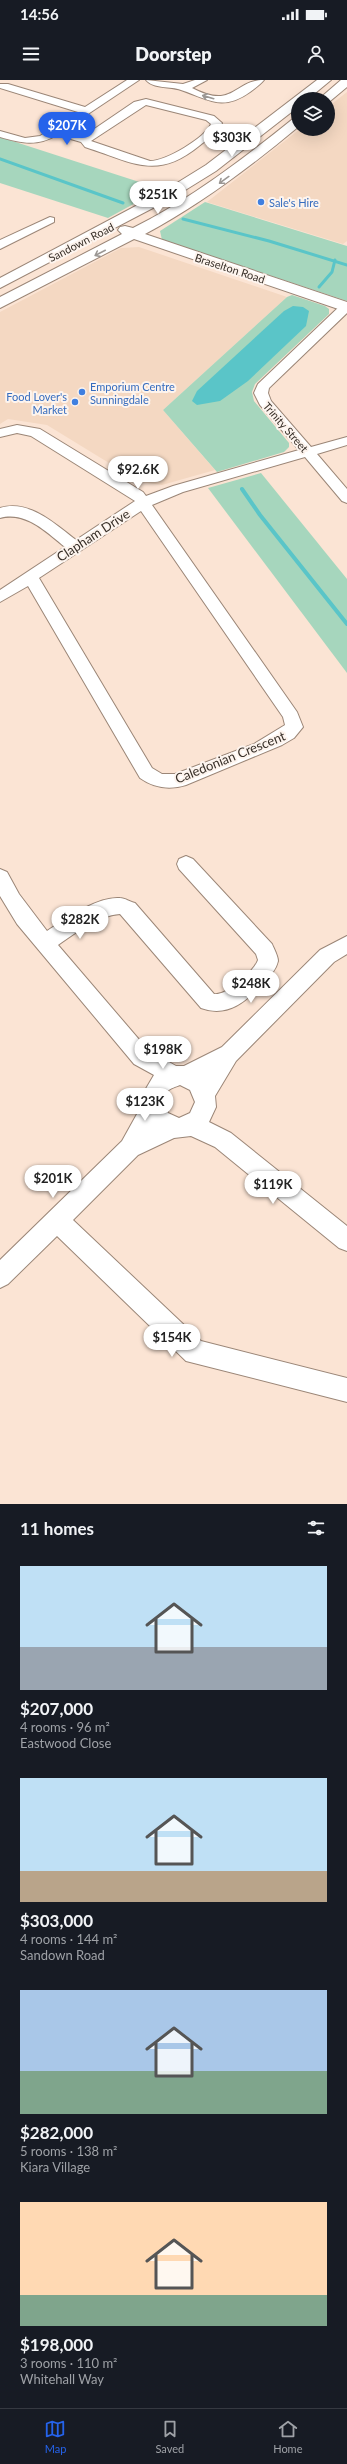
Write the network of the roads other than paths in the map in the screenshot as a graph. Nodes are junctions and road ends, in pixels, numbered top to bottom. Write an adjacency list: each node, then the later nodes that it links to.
1 (134, 80): 12 (street)
2 (152, 80): 8 (street)
3 (202, 80): 8 (street)
4 (259, 80): 8 (street, one-way to 8)
5 (325, 80): 9 (main road, Sandown Road)
6 (347, 81): 10 (main road)
7 (1, 85): 12 (street)
8 (184, 87)
9 (309, 92)
10 (334, 92)
11 (291, 106): 18 (main road, Sandown Road)
12 (87, 110): 14 (street)
13 (291, 126): 19 (main road, Sandown Road, one-way to 19)
14 (55, 131): 15 (street); 16 (street)
15 (0, 134)
16 (85, 140): 16 (street)
17 (50, 220): 20 (street)
18 (114, 225): 19 (main road, Braselton Road); 21 (main road, Sandown Road)
19 (135, 235): 22 (main road, Sandown Road, one-way to 22); 23 (main road, Braselton Road)
20 (0, 245)
21 (0, 284)
22 (0, 303)
23 (347, 307): 26 (street, Trinity Street)
24 (0, 433): 28 (street, Caledonian Crescent)
25 (347, 441): 26 (street, Clapham Drive)
26 (308, 452): 27 (street, Trinity Street); 28 (street, Clapham Drive)
27 (347, 498)
28 (143, 503): 30 (street, Clapham Drive); 31 (street, Caledonian Crescent)
29 (0, 513): 30 (street)
30 (75, 547): 31 (street, Clapham Drive)
31 (30, 577): 32 (street, Clapham Drive)
32 (0, 597)
33 (186, 864): 35 (street)
34 (0, 877): 35 (street)
35 (45, 943): 38 (street)
36 (347, 944): 37 (street)
37 (228, 1054): 39 (street); 41 (street)
38 (141, 1057): 39 (street); 40 (street)
39 (180, 1077): 40 (street); 41 (street)
40 (152, 1101): 41 (street); 42 (street)
41 (194, 1114): 42 (street); 44 (street)
42 (130, 1148): 43 (street)
43 (56, 1220): 45 (street); 46 (street)
44 (347, 1240)
45 (0, 1276)
46 (347, 1390)

